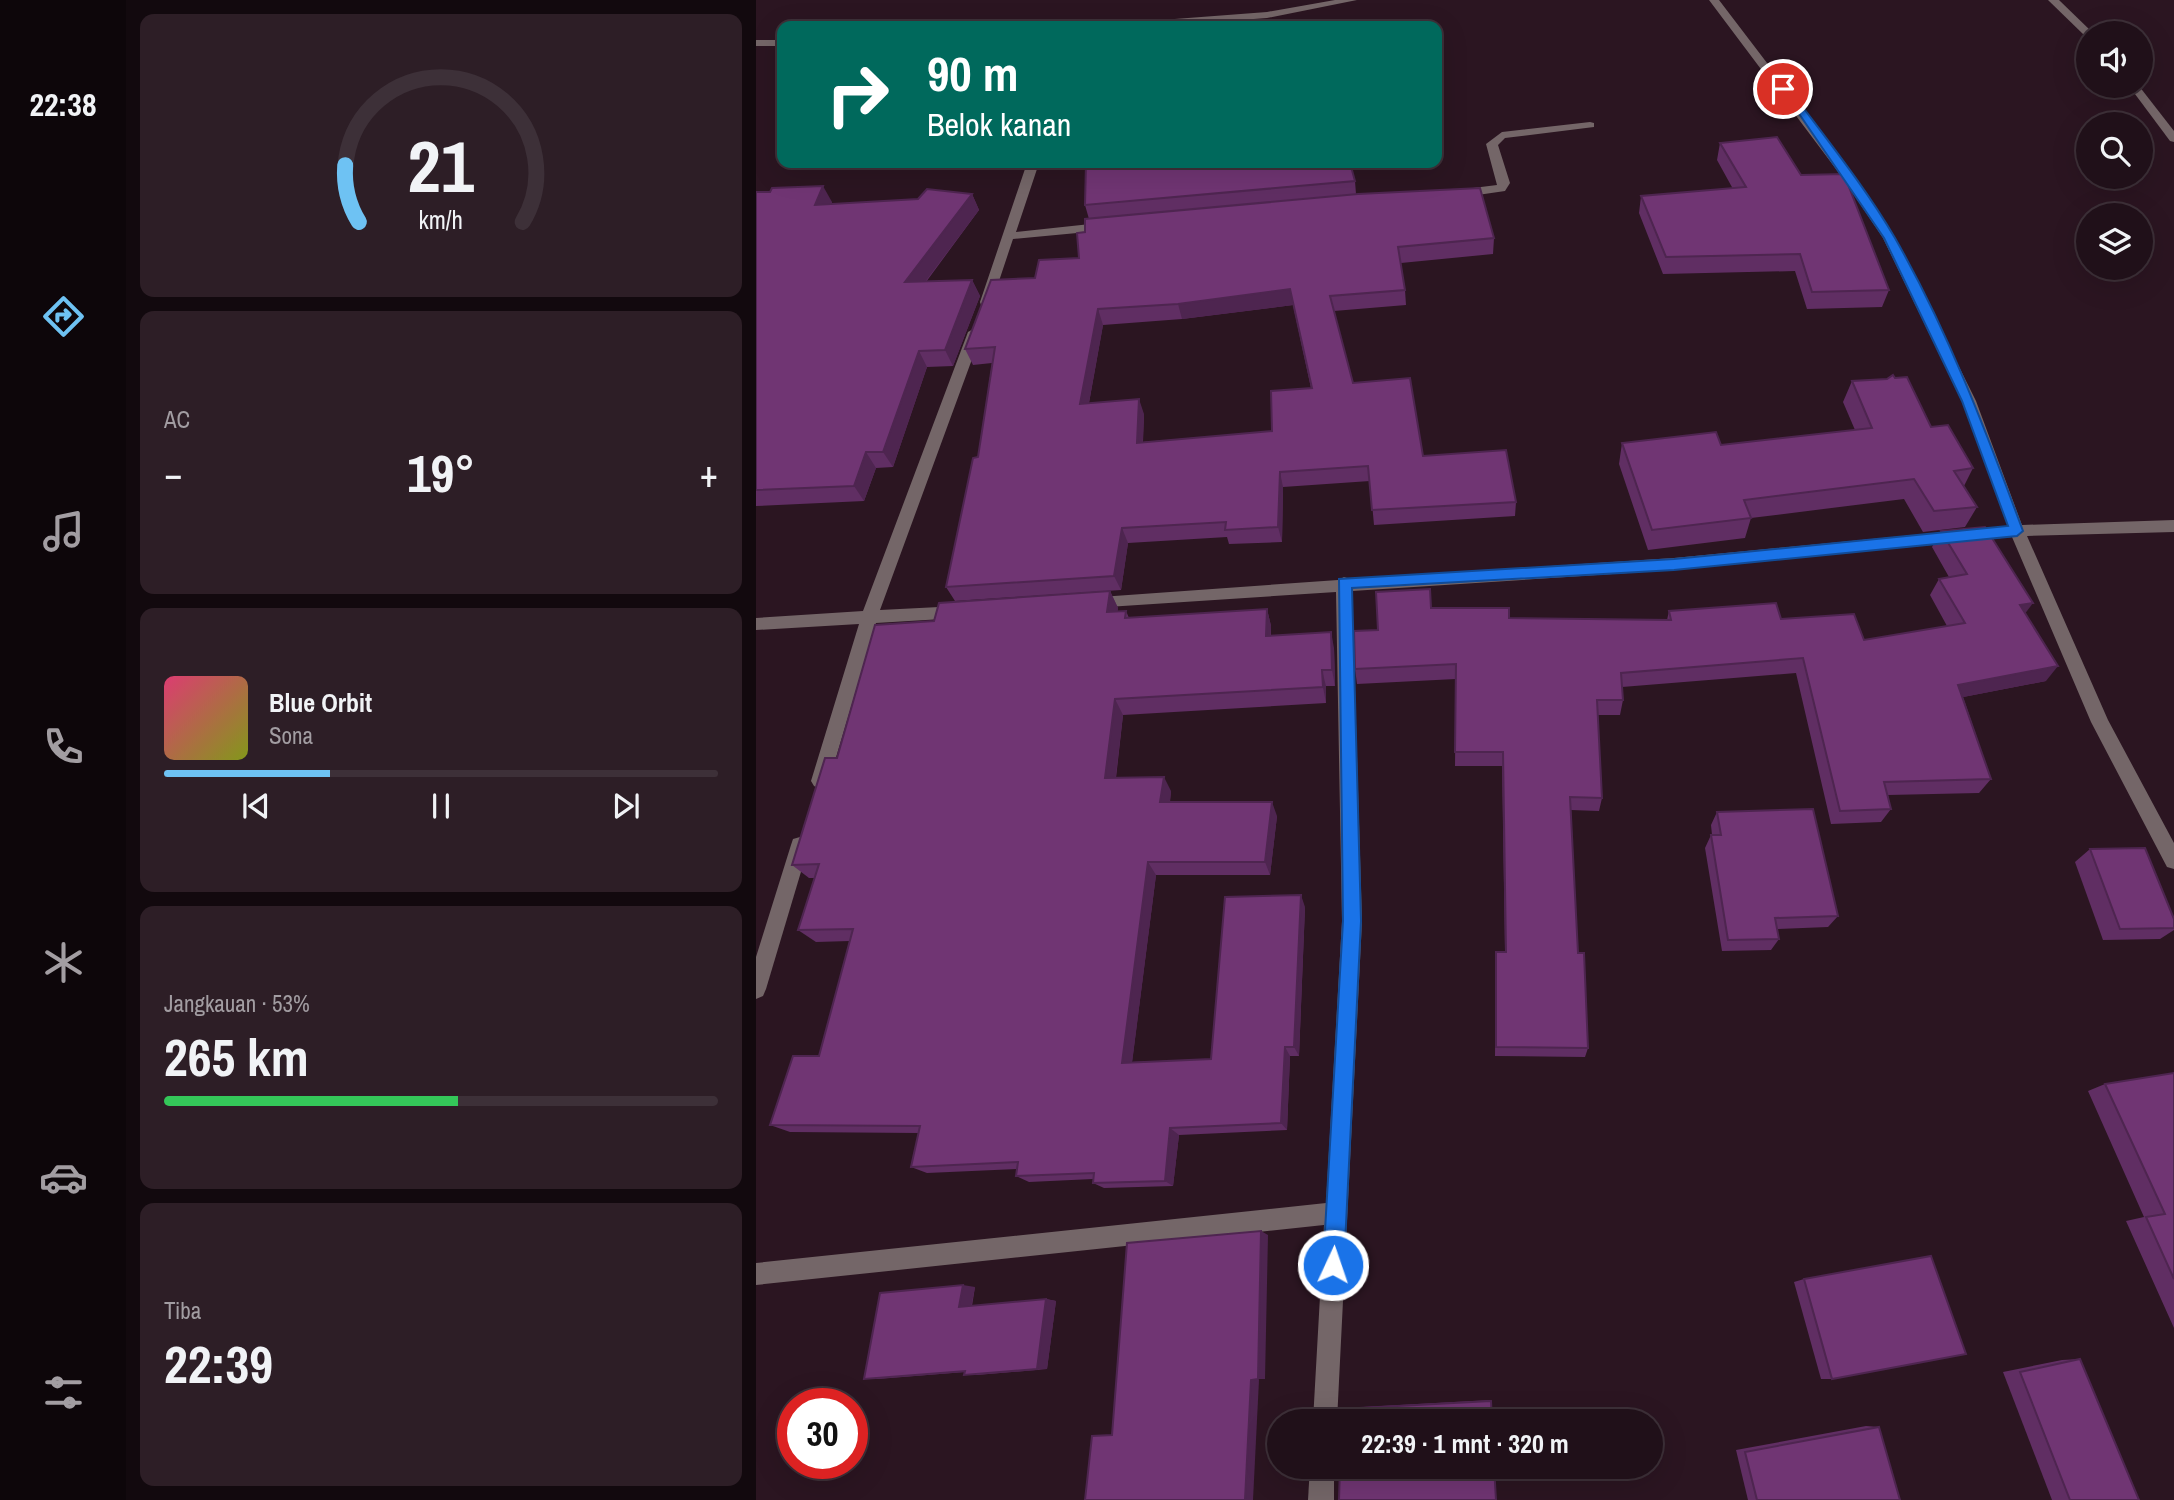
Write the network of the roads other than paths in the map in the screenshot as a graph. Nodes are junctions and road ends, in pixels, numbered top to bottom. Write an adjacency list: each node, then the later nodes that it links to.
1 (1352, 0): 4 (street)
2 (1714, 0): 16 (street)
3 (2053, 0): 5 (street)
4 (1206, 21)
5 (2076, 22)
6 (756, 43): 7 (street)
7 (777, 43)
8 (2143, 98): 10 (street)
9 (1590, 125): 12 (street)
10 (2174, 139)
11 (1031, 168): 14 (street)
12 (1440, 196)
13 (1122, 225): 14 (street)
14 (1011, 236): 20 (street)
15 (2174, 526): 16 (street)
16 (2017, 531): 17 (street); 24 (street)
17 (1344, 583): 18 (street); 26 (street)
18 (1072, 603)
19 (977, 610): 20 (street)
20 (869, 618): 21 (street); 22 (street)
21 (756, 624)
22 (815, 796)
23 (804, 834): 25 (street)
24 (2174, 861)
25 (756, 989)
26 (1336, 1213): 27 (street); 28 (street)
27 (756, 1274)
28 (1326, 1409)
29 (1322, 1479): 30 (street)
30 (1321, 1500)

